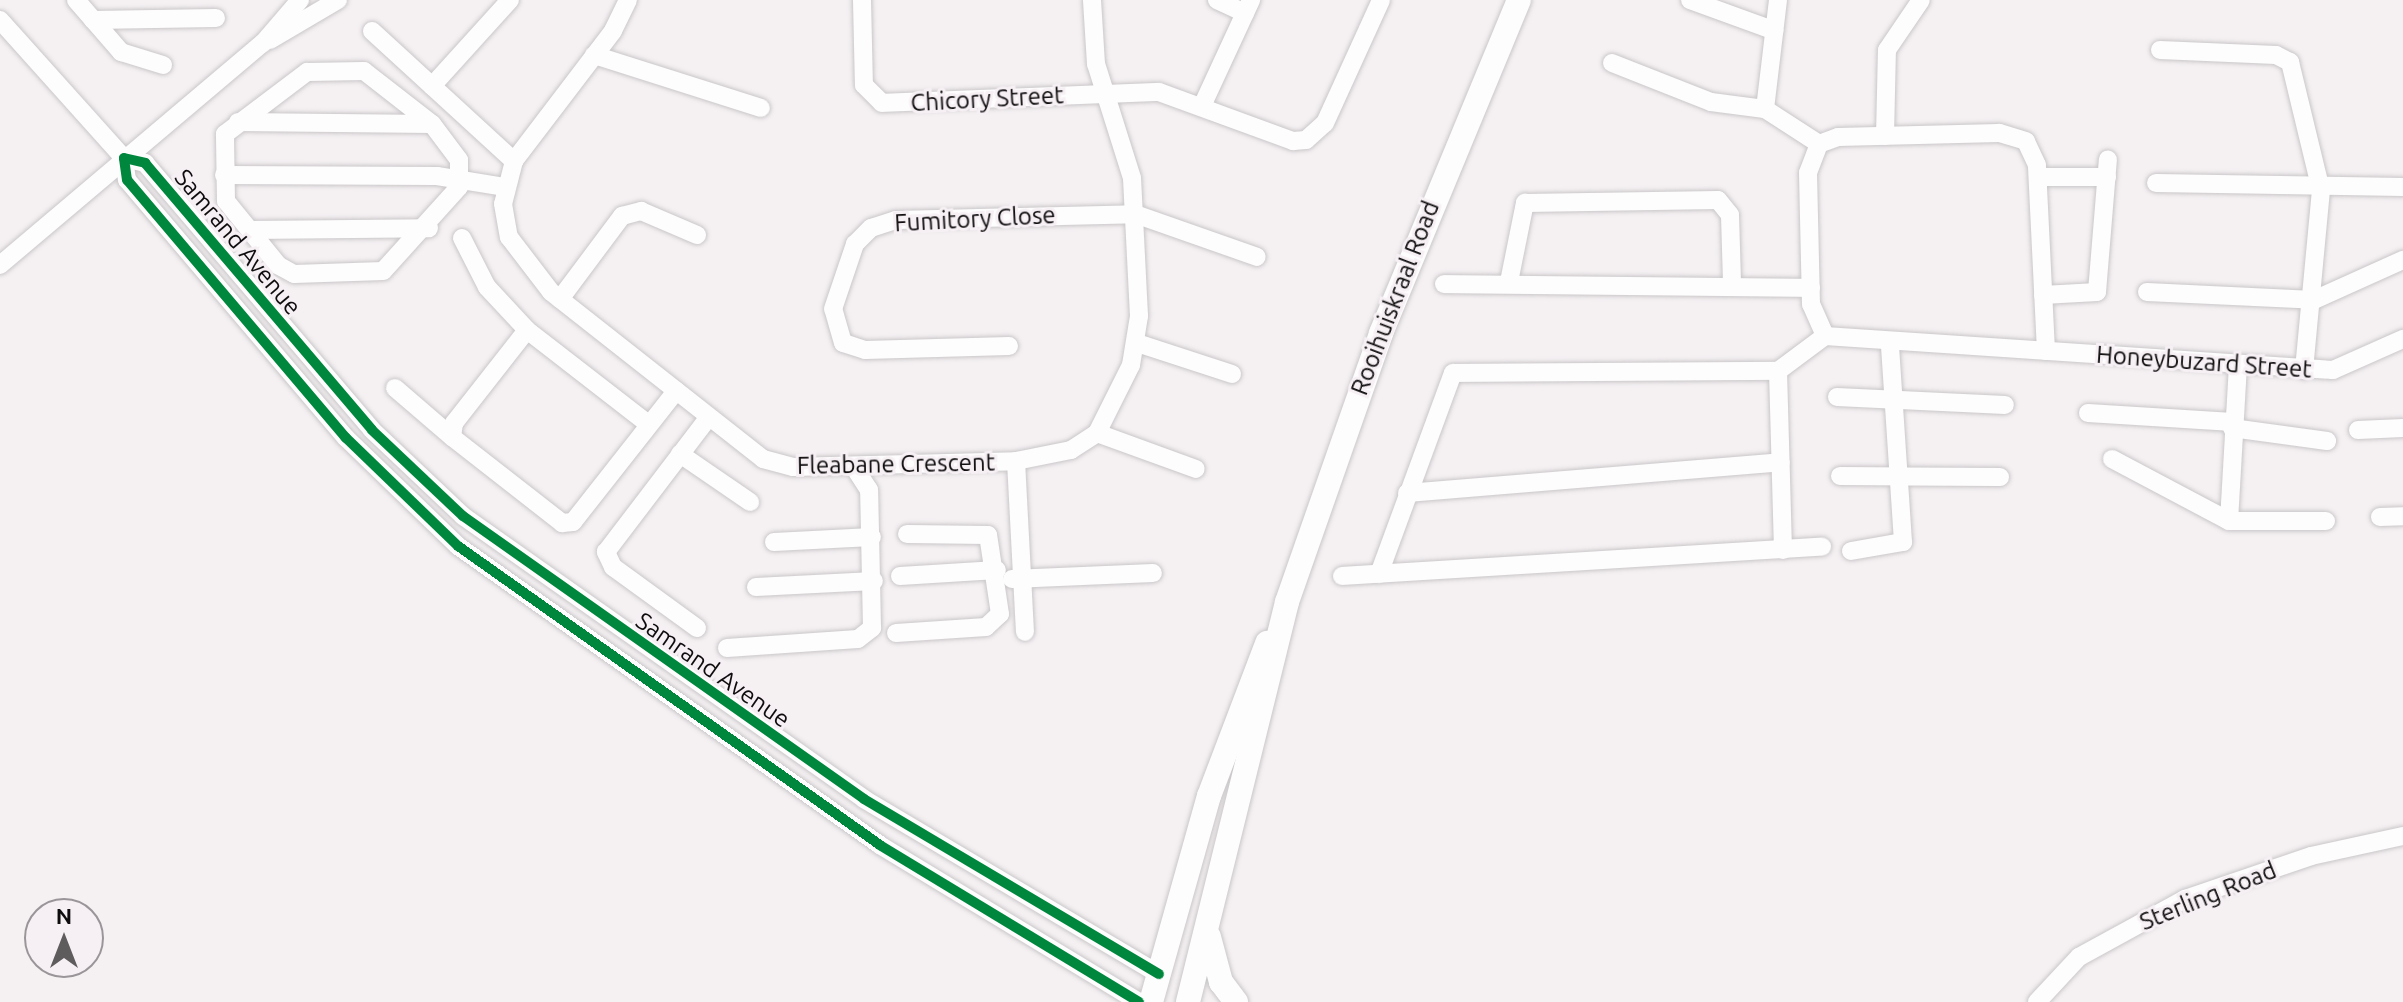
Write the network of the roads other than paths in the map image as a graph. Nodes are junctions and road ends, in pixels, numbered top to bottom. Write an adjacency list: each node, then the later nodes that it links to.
1 (76, 0): 17 (street)
2 (300, 0): 20 (street)
3 (338, 0): 20 (street)
4 (510, 0): 25 (street)
5 (628, 0): 22 (street, Fleabane Crescent)
6 (862, 0): 26 (street, Chicory Street)
7 (1092, 0): 26 (street)
8 (1217, 0): 14 (street)
9 (1381, 0): 27 (street, Chicory Street)
10 (1519, 0): 113 (main road, Rooihuiskraal Road)
11 (1690, 0): 19 (street)
12 (1778, 0): 19 (street)
13 (1921, 0): 32 (street)
14 (1248, 6): 27 (street)
15 (216, 18): 17 (street)
16 (0, 20): 34 (street)
17 (93, 20): 24 (street)
18 (372, 31): 25 (street)
19 (1775, 31): 29 (street)
20 (263, 43): 34 (street)
21 (2160, 50): 42 (street)
22 (594, 55): 28 (street); 35 (street, Fleabane Crescent)
23 (1612, 63): 29 (street)
24 (163, 65)
25 (432, 86): 35 (street)
26 (1107, 92): 27 (street, Chicory Street); 43 (street)
27 (1203, 104)
28 (761, 108)
29 (1765, 109): 33 (street)
30 (238, 122): 31 (street); 31 (street); 36 (street)
31 (432, 124): 38 (street)
32 (1885, 136): 33 (street); 37 (street)
33 (1819, 144): 54 (street)
34 (124, 158): 50 (street); 120 (street, Samrand Avenue); 122 (street, Samrand Avenue)
35 (514, 161): 40 (street, Fleabane Crescent)
36 (224, 175): 38 (street); 45 (street)
37 (2038, 177): 56 (street); 56 (street)
38 (462, 179): 40 (street); 44 (street)
39 (2156, 183): 42 (street)
40 (504, 187): 57 (street, Fleabane Crescent)
41 (2403, 187): 42 (street)
42 (2321, 190): 58 (street)
43 (1135, 214): 48 (street); 61 (street); 64 (street, Fumitory Close)
44 (429, 228): 45 (street); 45 (street)
45 (250, 230)
46 (697, 235): 57 (street)
47 (462, 238): 59 (street)
48 (1257, 257)
49 (2403, 260): 58 (street)
50 (0, 265)
51 (1509, 282): 52 (street); 53 (street); 53 (street)
52 (1444, 284)
53 (1732, 284): 54 (street)
54 (1811, 288): 60 (street)
55 (2147, 292): 58 (street)
56 (2043, 295): 65 (street)
57 (560, 299): 71 (street, Fleabane Crescent)
58 (2314, 300): 67 (street)
59 (527, 330): 77 (street); 82 (street)
60 (1825, 336): 62 (street, Honeybuzard Street); 68 (street)
61 (1137, 343): 69 (street); 81 (street)
62 (1890, 344): 65 (street, Honeybuzard Street); 73 (street)
63 (2401, 345): 67 (street, Honeybuzard Street)
64 (1009, 346)
65 (2046, 351): 66 (street, Honeybuzard Street)
66 (2238, 365): 67 (street, Honeybuzard Street); 78 (street)
67 (2304, 370)
68 (1778, 371): 87 (street); 93 (street)
69 (1232, 374)
70 (395, 388): 82 (street)
71 (676, 391): 76 (street, Fleabane Crescent); 77 (street)
72 (1837, 397): 73 (street)
73 (1892, 398): 74 (street); 90 (street)
74 (2005, 405)
75 (2088, 413): 78 (street)
76 (708, 418): 84 (street); 88 (street, Fleabane Crescent)
77 (647, 423): 82 (street)
78 (2233, 425): 83 (street); 97 (street)
79 (2403, 428): 80 (street)
80 (2358, 430)
81 (1097, 433): 86 (street, Fleabane Crescent); 89 (street)
82 (452, 437)
83 (2327, 441)
84 (680, 454): 94 (street); 114 (street)
85 (2112, 459): 97 (street)
86 (1016, 461): 88 (street, Fleabane Crescent); 110 (street)
87 (1781, 462): 93 (street); 103 (street)
88 (854, 467): 100 (street)
89 (1196, 469)
90 (1900, 475): 91 (street); 92 (street); 104 (street)
91 (1840, 476)
92 (2000, 477)
93 (1407, 493): 106 (street)
94 (750, 502)
95 (2403, 516): 96 (street)
96 (2380, 517)
97 (2229, 521): 98 (street)
98 (2326, 521)
99 (907, 534): 107 (street)
100 (872, 537): 101 (street); 111 (street)
101 (774, 542)
102 (1822, 547): 103 (street)
103 (1783, 550): 106 (street)
104 (1851, 551)
105 (1153, 573): 110 (street)
106 (1379, 574): 109 (street)
107 (997, 575): 108 (street); 110 (street); 116 (street)
108 (900, 576)
109 (1342, 576)
110 (1024, 578): 115 (street)
111 (874, 581): 112 (street); 117 (street)
112 (756, 587)
113 (1287, 602): 119 (main road, Rooihuiskraal Road); 120 (main road, Rooihuiskraal Road)
114 (697, 628)
115 (1025, 632)
116 (896, 633)
117 (727, 648)
118 (2403, 836): 125 (street, Sterling Road)
119 (1208, 930): 121 (main road, Rooihuiskraal Road); 124 (main road)
120 (1159, 974): 121 (main road, Samrand Avenue); 123 (main road, Rooihuiskraal Road)
121 (1197, 998)
122 (1139, 1002)
123 (1151, 1002)
124 (1236, 1002)
125 (2037, 1002)

